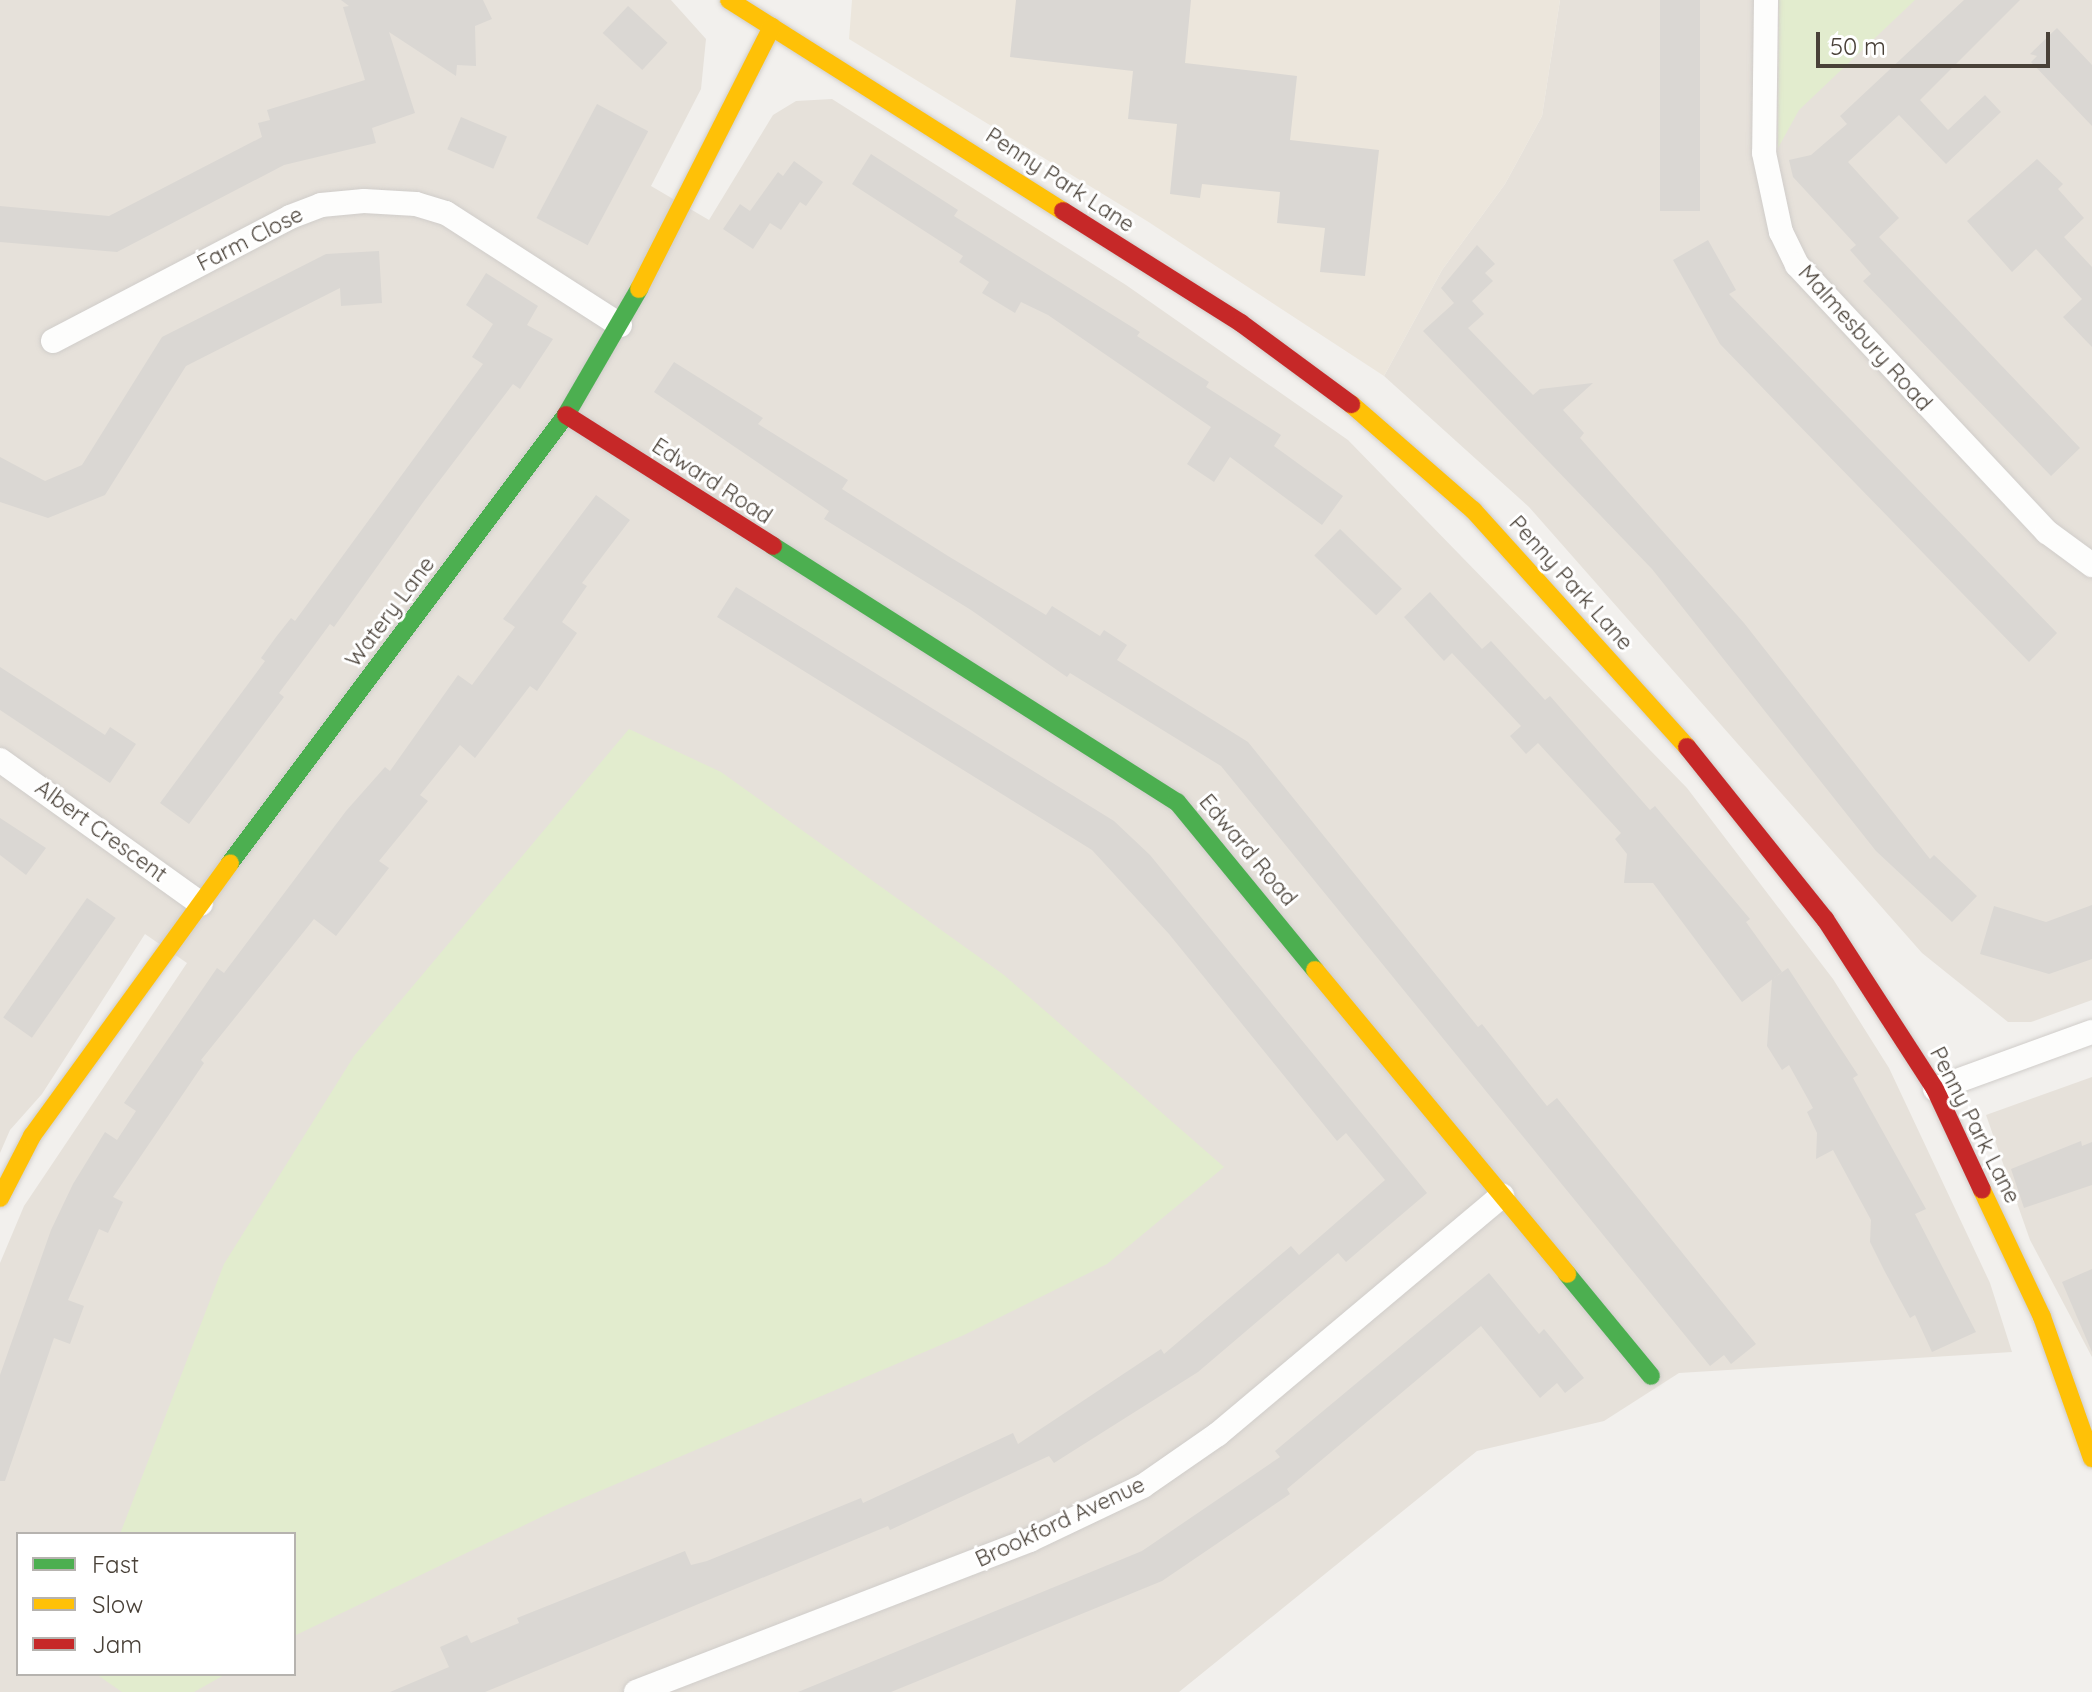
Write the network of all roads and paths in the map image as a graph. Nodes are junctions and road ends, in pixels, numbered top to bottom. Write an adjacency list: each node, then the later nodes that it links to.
1 (729, 0): 3 (street, Penny Park Lane)
2 (1766, 0): 7 (street, Malmesbury Road)
3 (772, 27): 4 (street, Watery Lane); 11 (street, Penny Park Lane)
4 (620, 325): 5 (street, Farm Close); 6 (street, Watery Lane)
5 (53, 341)
6 (566, 415): 9 (street, Watery Lane); 13 (street, Edward Road)
7 (2092, 565)
8 (0, 760): 9 (street, Albert Crescent)
9 (201, 904): 12 (street, Watery Lane)
10 (2092, 1032): 11 (street)
11 (1935, 1089): 15 (street, Penny Park Lane)
12 (2, 1188)
13 (1502, 1196): 14 (street, Edward Road); 16 (street, Brookford Avenue)
14 (1651, 1376)
15 (2092, 1458)
16 (636, 1692)

